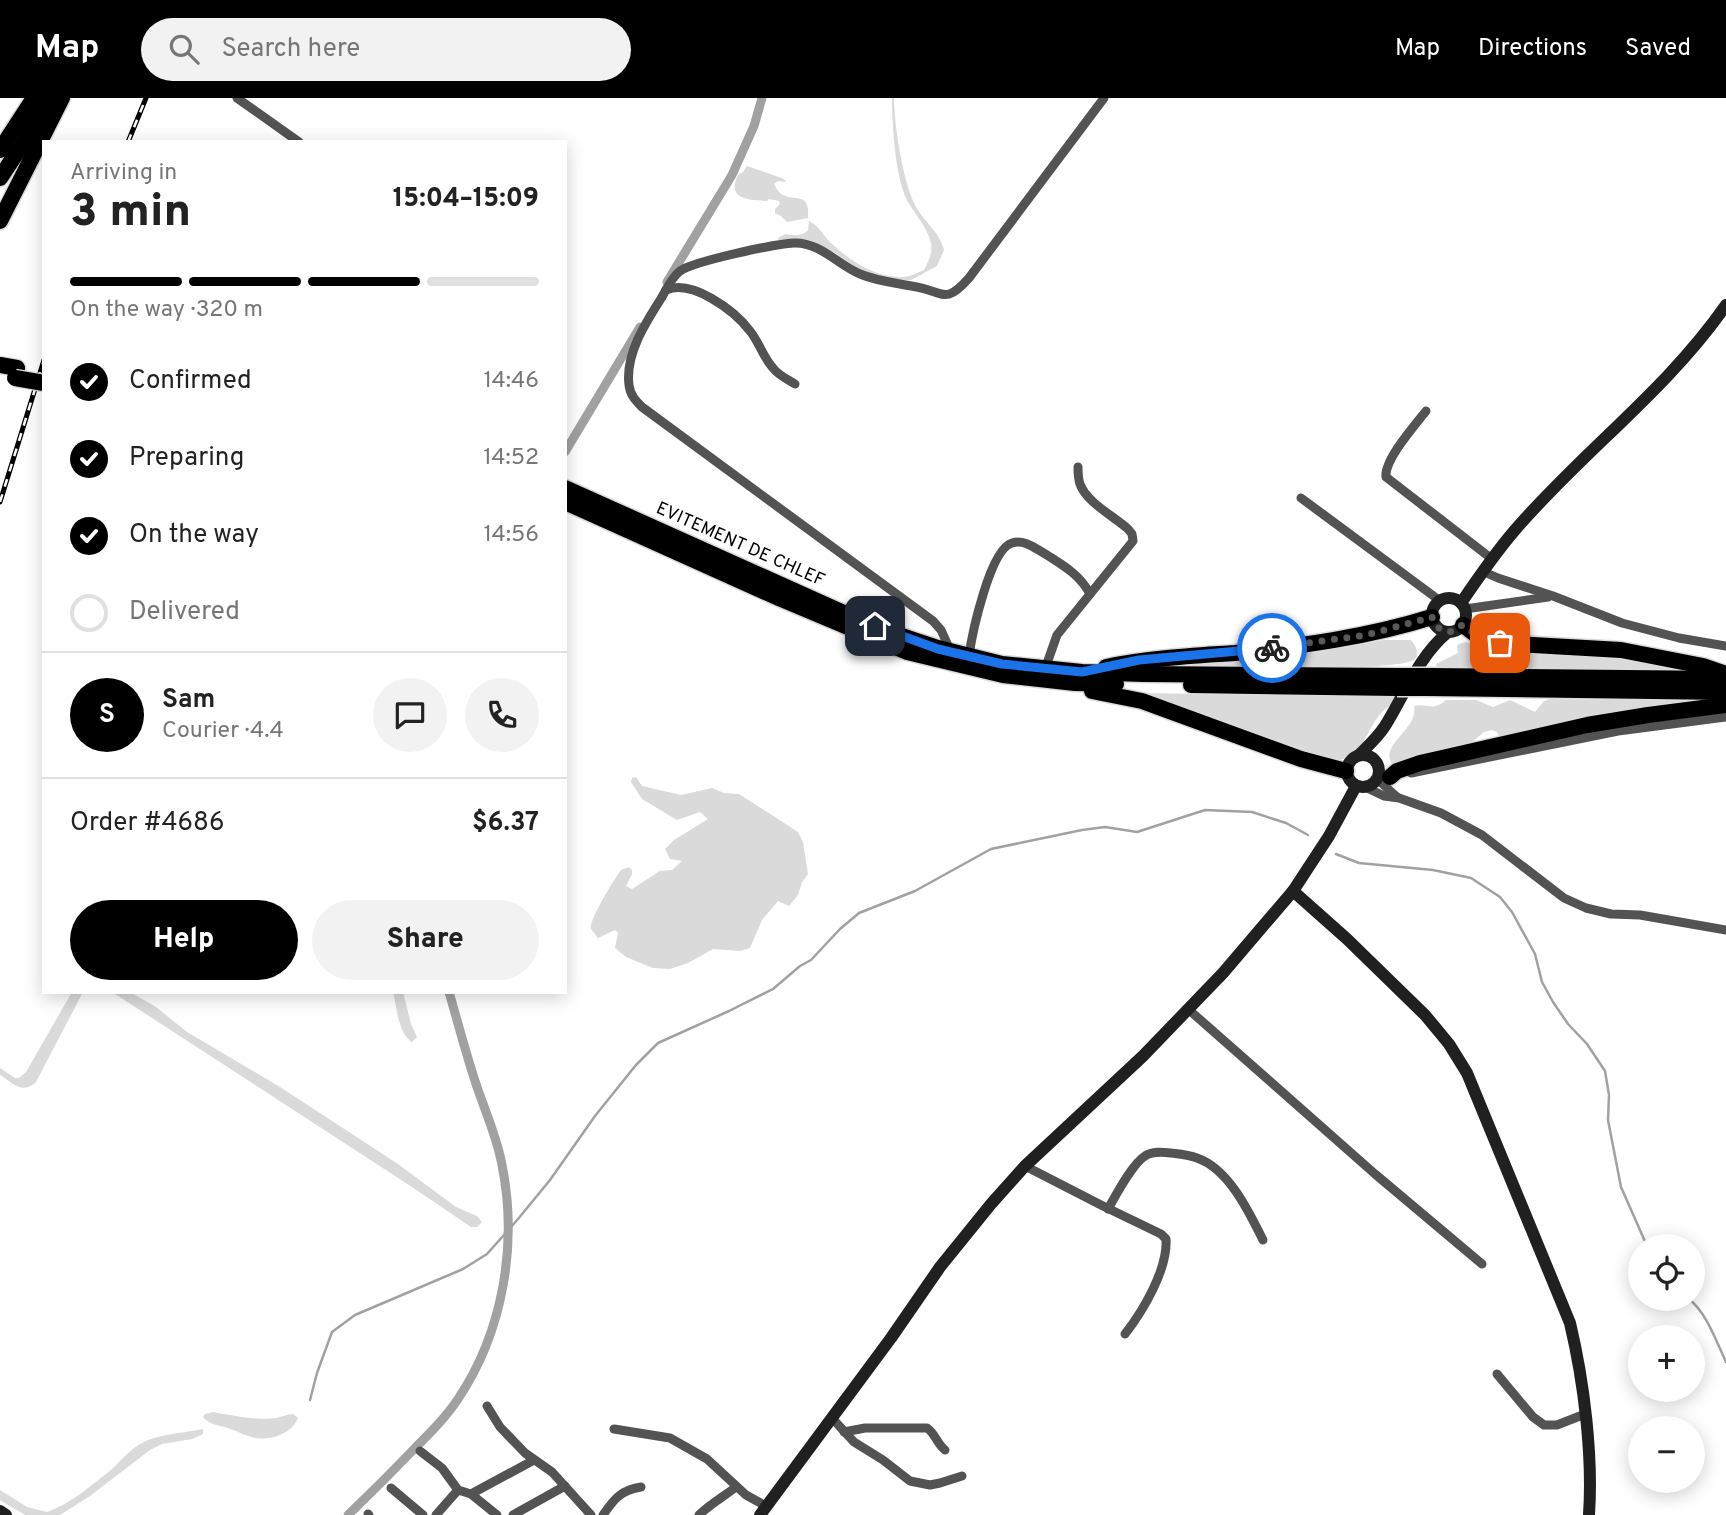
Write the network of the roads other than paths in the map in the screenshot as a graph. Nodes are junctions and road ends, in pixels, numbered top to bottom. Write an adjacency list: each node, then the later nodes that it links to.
1 (50, 98): 9 (highway)
2 (62, 98): 10 (highway)
3 (237, 98): 7 (street)
4 (1104, 98): 11 (street)
5 (32, 100): 6 (highway); 8 (highway)
6 (0, 128)
7 (296, 140)
8 (0, 150)
9 (0, 178)
10 (0, 220)
11 (666, 290): 17 (street); 31 (street)
12 (1726, 305): 23 (main road)
13 (0, 365): 15 (highway)
14 (42, 372): 15 (highway)
15 (11, 374): 16 (highway, bridge)
16 (42, 382)
17 (795, 384)
18 (1426, 411): 23 (street)
19 (1078, 467): 25 (street)
20 (567, 489): 31 (highway, EVITEMENT DE CHLEF)
21 (1301, 498): 27 (street)
22 (567, 503): 36 (highway, EVITEMENT DE CHLEF)
23 (1492, 559): 24 (main road)
24 (1482, 571): 26 (street); 28 (main road)
25 (1090, 594): 32 (street); 36 (street)
26 (1553, 596): 28 (street); 30 (street)
27 (1439, 600): 28 (main road); 29 (main road)
28 (1459, 617): 29 (main road); 33 (main road); 35 (highway)
29 (1432, 619): 33 (main road); 34 (highway)
30 (1726, 646)
31 (951, 652): 32 (highway, EVITEMENT DE CHLEF)
32 (969, 656): 36 (highway, EVITEMENT DE CHLEF)
33 (1422, 661): 43 (main road)
34 (1082, 672): 36 (highway, EVITEMENT DE CHLEF); 38 (highway, EVITEMENT DE CHLEF)
35 (1726, 674)
36 (1045, 675): 38 (highway, EVITEMENT DE CHLEF); 45 (highway)
37 (1726, 679): 39 (highway)
38 (1398, 682): 39 (highway, bridge)
39 (1428, 682): 40 (highway)
40 (1726, 692)
41 (1726, 705): 46 (highway)
42 (1726, 717): 46 (street)
43 (1383, 729): 44 (main road); 46 (main road)
44 (1359, 755): 45 (main road); 46 (main road)
45 (1346, 771): 47 (main road)
46 (1381, 774): 47 (main road); 48 (street)
47 (1361, 786): 48 (street); 49 (main road)
48 (1399, 798): 50 (street)
49 (1293, 891): 51 (main road); 59 (main road)
50 (1726, 930)
51 (1188, 1009): 52 (main road); 55 (street)
52 (1025, 1166): 53 (street); 60 (main road)
53 (1108, 1209): 54 (street); 56 (street)
54 (1263, 1240)
55 (1482, 1264)
56 (1125, 1334)
57 (1497, 1374): 59 (street)
58 (487, 1406): 65 (street)
59 (1585, 1414): 83 (main road)
60 (832, 1418): 62 (street); 73 (main road)
61 (614, 1429): 69 (street)
62 (845, 1432): 63 (street); 66 (street)
63 (945, 1450)
64 (420, 1451): 71 (street)
65 (534, 1460): 67 (street); 72 (street)
66 (962, 1476)
67 (565, 1486): 79 (street); 80 (street)
68 (641, 1487): 81 (street)
69 (736, 1487): 73 (street); 82 (street)
70 (391, 1488): 76 (street)
71 (457, 1490): 72 (street); 77 (street)
72 (471, 1494): 78 (street)
73 (763, 1510)
74 (0, 1511): 75 (main road)
75 (6, 1515)
76 (423, 1515)
77 (436, 1515)
78 (497, 1515)
79 (513, 1515)
80 (591, 1515)
81 (603, 1515)
82 (699, 1515)
83 (1589, 1515)

